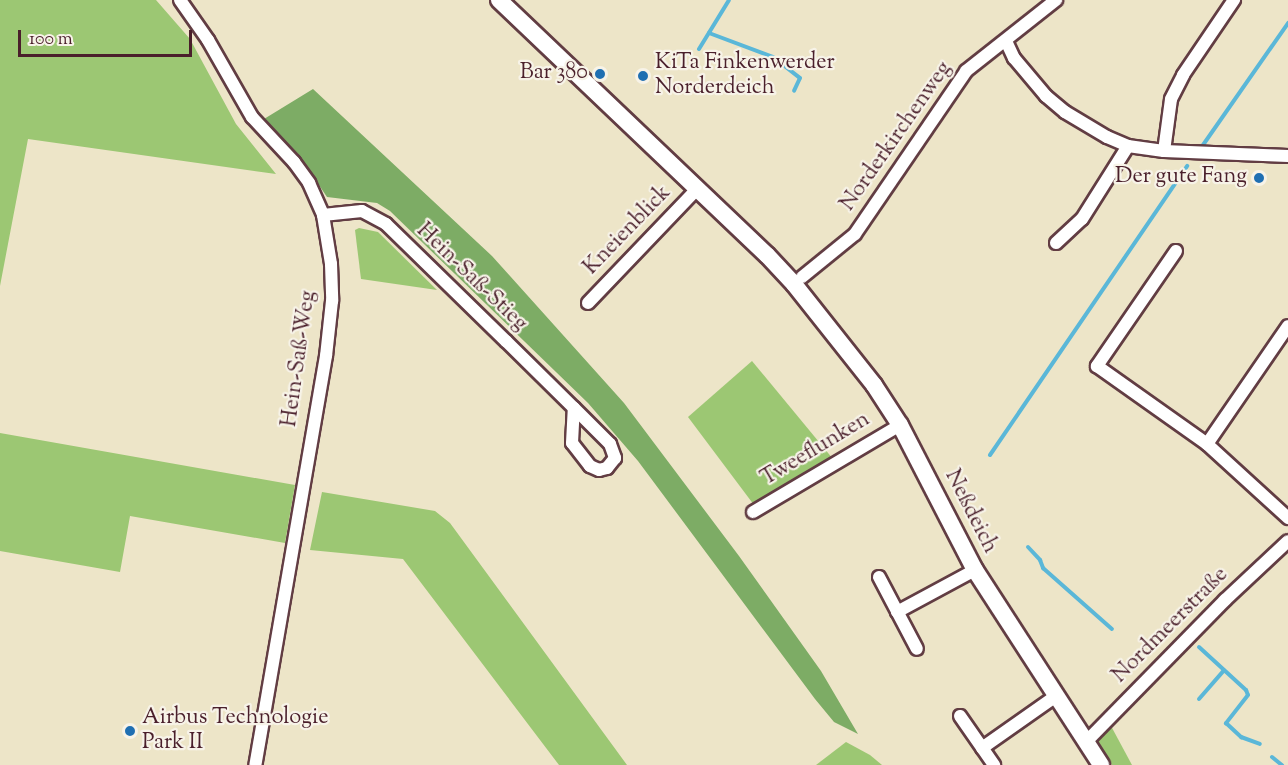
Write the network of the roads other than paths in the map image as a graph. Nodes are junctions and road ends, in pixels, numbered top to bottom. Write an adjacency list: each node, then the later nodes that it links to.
1 (180, 0): 10 (street, Hein-Saß-Weg)
2 (499, 0): 9 (street, Neßdeich)
3 (1056, 0): 5 (street, Norderkirchenweg)
4 (1234, 0): 7 (street)
5 (1006, 41): 6 (street); 13 (street, Norderkirchenweg)
6 (1128, 146): 7 (street); 11 (street)
7 (1164, 151): 8 (street)
8 (1288, 156)
9 (698, 188): 13 (street, Neßdeich); 14 (street, Kneienblick)
10 (323, 215): 16 (street, Hein-Saß-Stieg); 30 (street, Hein-Saß-Weg)
11 (1056, 243)
12 (1176, 251): 18 (street)
13 (798, 280): 17 (street, Neßdeich)
14 (588, 303)
15 (1288, 326): 18 (street)
16 (574, 408): 16 (street, Hein-Saß-Stieg)
17 (900, 425): 19 (street, Tweeflunken); 22 (street, Neßdeich)
18 (1207, 444): 20 (street)
19 (753, 512)
20 (1288, 518)
21 (1288, 541): 28 (street, Nordmeerstraße)
22 (975, 570): 24 (street); 26 (street, Neßdeich)
23 (879, 577): 24 (street)
24 (897, 612): 25 (street)
25 (916, 649)
26 (1056, 696): 28 (street, Neßdeich); 29 (street)
27 (960, 716): 29 (street)
28 (1086, 741): 32 (street, Neßdeich)
29 (982, 748): 31 (street)
30 (255, 765)
31 (994, 765)
32 (1101, 765)

